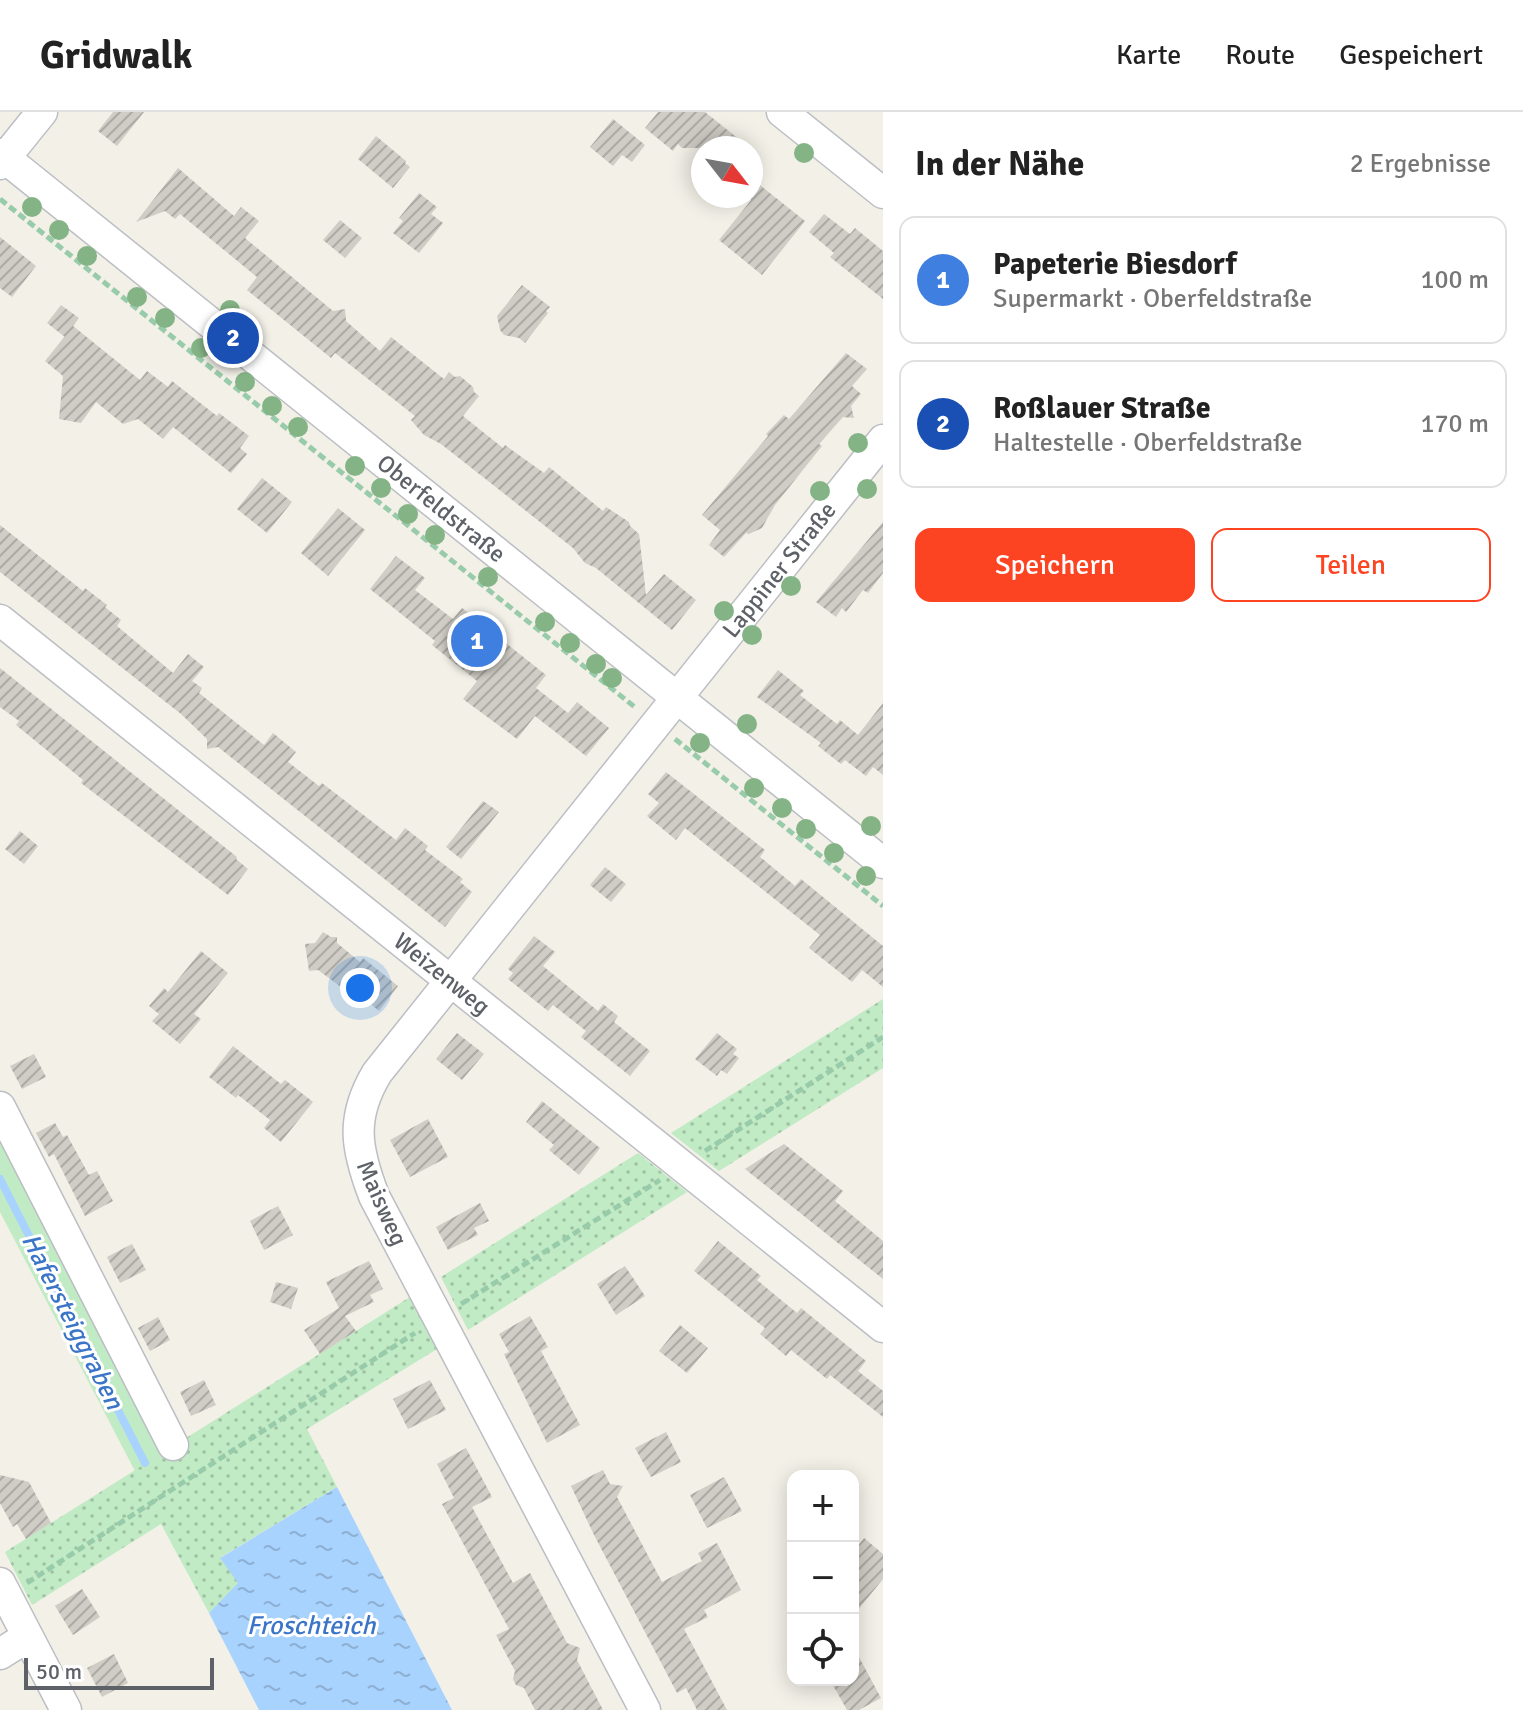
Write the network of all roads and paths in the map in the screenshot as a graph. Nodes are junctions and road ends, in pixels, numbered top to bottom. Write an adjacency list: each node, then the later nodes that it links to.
1 (42, 112): 3 (street)
2 (782, 112): 4 (street)
3 (2, 159): 8 (street, Oberfeldstraße)
4 (883, 193)
5 (0, 199): 9 (path)
6 (883, 440): 8 (street, Lappiner Straße)
7 (0, 620): 12 (street, Weizenweg)
8 (677, 699): 9 (street, Maisweg); 10 (street, Oberfeldstraße)
9 (657, 725): 11 (path); 12 (street, Maisweg)
10 (883, 863)
11 (883, 906)
12 (451, 982): 14 (street, Weizenweg); 20 (street, Maisweg)
13 (0, 1107): 15 (street)
14 (883, 1327)
15 (173, 1445)
16 (0, 1583): 17 (street)
17 (27, 1637): 18 (street); 19 (street)
18 (0, 1654)
19 (66, 1710)
20 (645, 1710)

